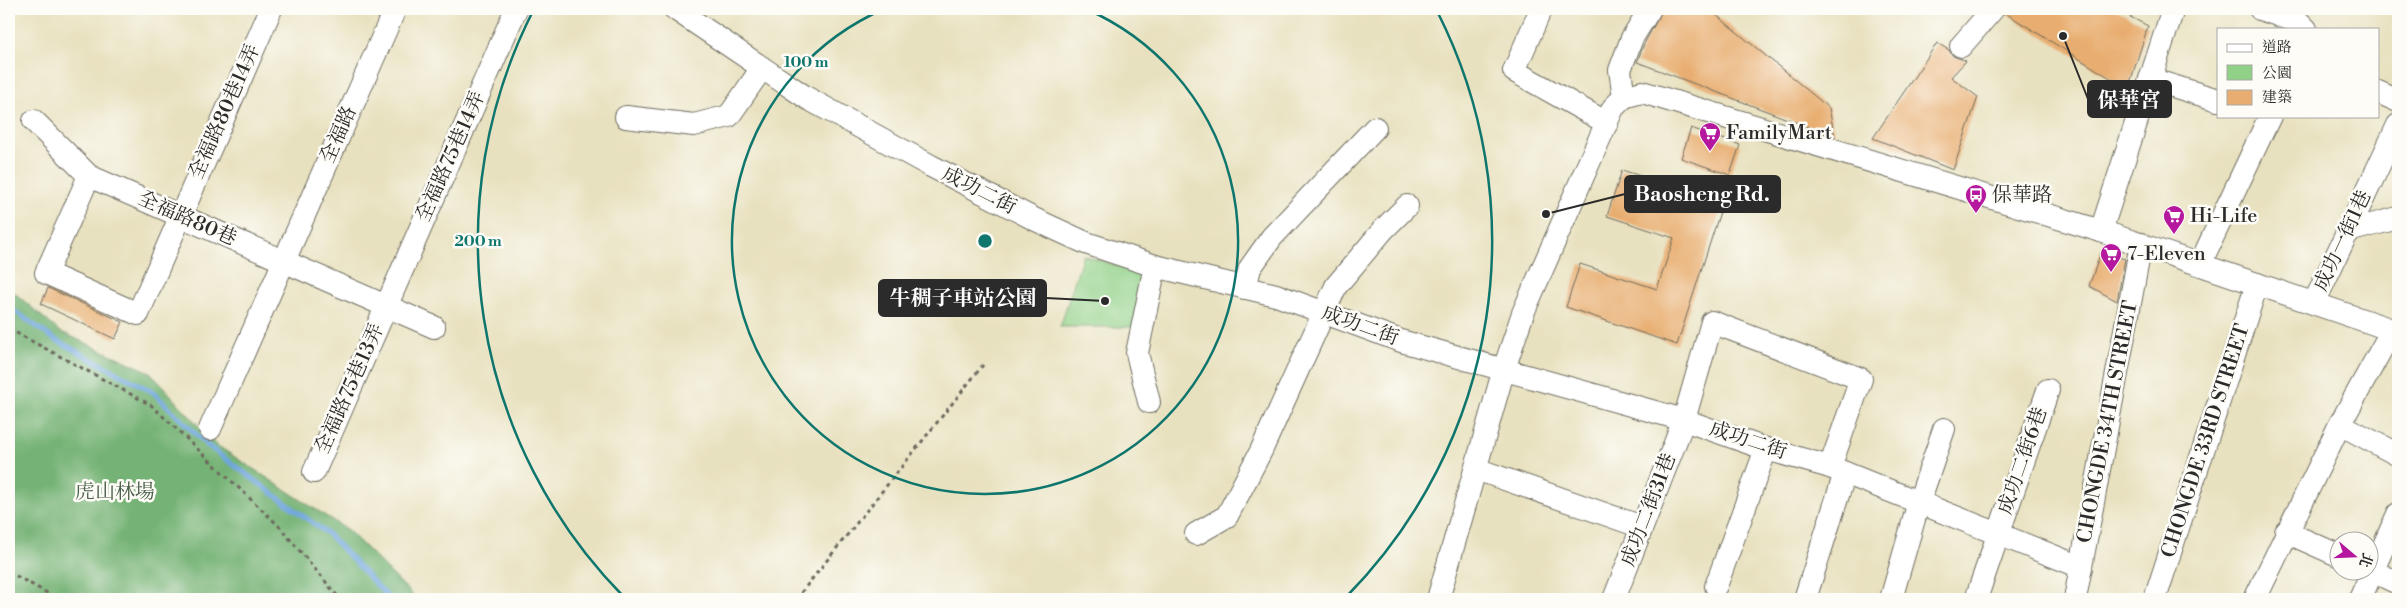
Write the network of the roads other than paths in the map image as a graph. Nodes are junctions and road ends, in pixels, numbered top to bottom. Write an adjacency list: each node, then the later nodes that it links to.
1 (271, 9): 26 (street, 全福路80巷14弄)
2 (395, 9): 31 (street, 全福路)
3 (516, 9): 37 (street, 全福路75巷14弄)
4 (674, 9): 12 (street, 成功二街)
5 (1541, 9): 21 (street)
6 (1650, 9): 15 (street)
7 (1994, 9): 11 (street)
8 (2173, 9): 13 (street)
9 (2260, 9): 10 (street)
10 (2306, 28)
11 (1961, 46)
12 (762, 68): 18 (street); 33 (street, 成功二街)
13 (2150, 79): 16 (street); 28 (street)
14 (2380, 93): 17 (street)
15 (1624, 96): 21 (street); 28 (street)
16 (2217, 100)
17 (2398, 100)
18 (626, 117)
19 (2269, 118): 32 (street)
20 (34, 121): 24 (street, 全福路80巷)
21 (1607, 123): 41 (street)
22 (2398, 125): 29 (street, 成功一街1巷)
23 (1375, 128): 35 (street)
24 (89, 176): 26 (street, 全福路80巷); 26 (street, 全福路80巷14弄)
25 (1407, 206): 38 (street)
26 (180, 216): 31 (street, 全福路80巷)
27 (2398, 218): 29 (street)
28 (2101, 230): 30 (street)
29 (2348, 231): 36 (street, 成功一街1巷)
30 (2141, 244): 32 (street); 61 (street, CHONGDE 34TH STREET)
31 (284, 261): 37 (street); 46 (street, 全福路)
32 (2200, 264): 34 (street)
33 (1155, 266): 35 (street, 成功二街); 43 (street)
34 (2257, 284): 36 (street); 72 (street, CHONGDE 33RD STREET)
35 (1244, 288): 38 (street, 成功二街)
36 (2314, 303): 40 (street)
37 (386, 306): 39 (street); 52 (street, 全福路75巷13弄)
38 (1323, 312): 41 (street, 成功二街); 58 (street)
39 (434, 327)
40 (2395, 331): 45 (street)
41 (1504, 369): 44 (street, 成功二街); 50 (street)
42 (2048, 390): 57 (street, 成功二街6巷)
43 (1149, 402)
44 (1684, 420): 48 (street, 成功二街); 51 (street, 成功二街31巷); 55 (street, 成功二街31巷)
45 (2340, 424): 49 (street); 56 (street)
46 (210, 429)
47 (1944, 429): 53 (street)
48 (1766, 449): 51 (street, 成功二街); 65 (street)
49 (2398, 455)
50 (1476, 469): 55 (street); 67 (street)
51 (1838, 470): 53 (street, 成功二街); 68 (street)
52 (314, 472)
53 (1919, 502): 57 (street, 成功二街); 69 (street)
54 (2398, 514): 59 (street)
55 (1642, 527): 66 (street, 成功二街31巷)
56 (2286, 532): 60 (street); 73 (street)
57 (1998, 533): 61 (street, 成功二街); 70 (street, 成功二街6巷)
58 (1196, 534)
59 (2380, 550)
60 (2330, 552)
61 (2081, 567): 71 (street, CHONGDE 34TH STREET)
62 (2380, 575): 64 (street)
63 (2367, 580): 74 (street)
64 (2398, 583)
65 (1716, 586)
66 (1620, 598)
67 (1438, 599)
68 (1805, 599)
69 (1891, 599)
70 (1976, 599)
71 (2075, 599)
72 (2155, 599)
73 (2255, 599)
74 (2360, 599)

